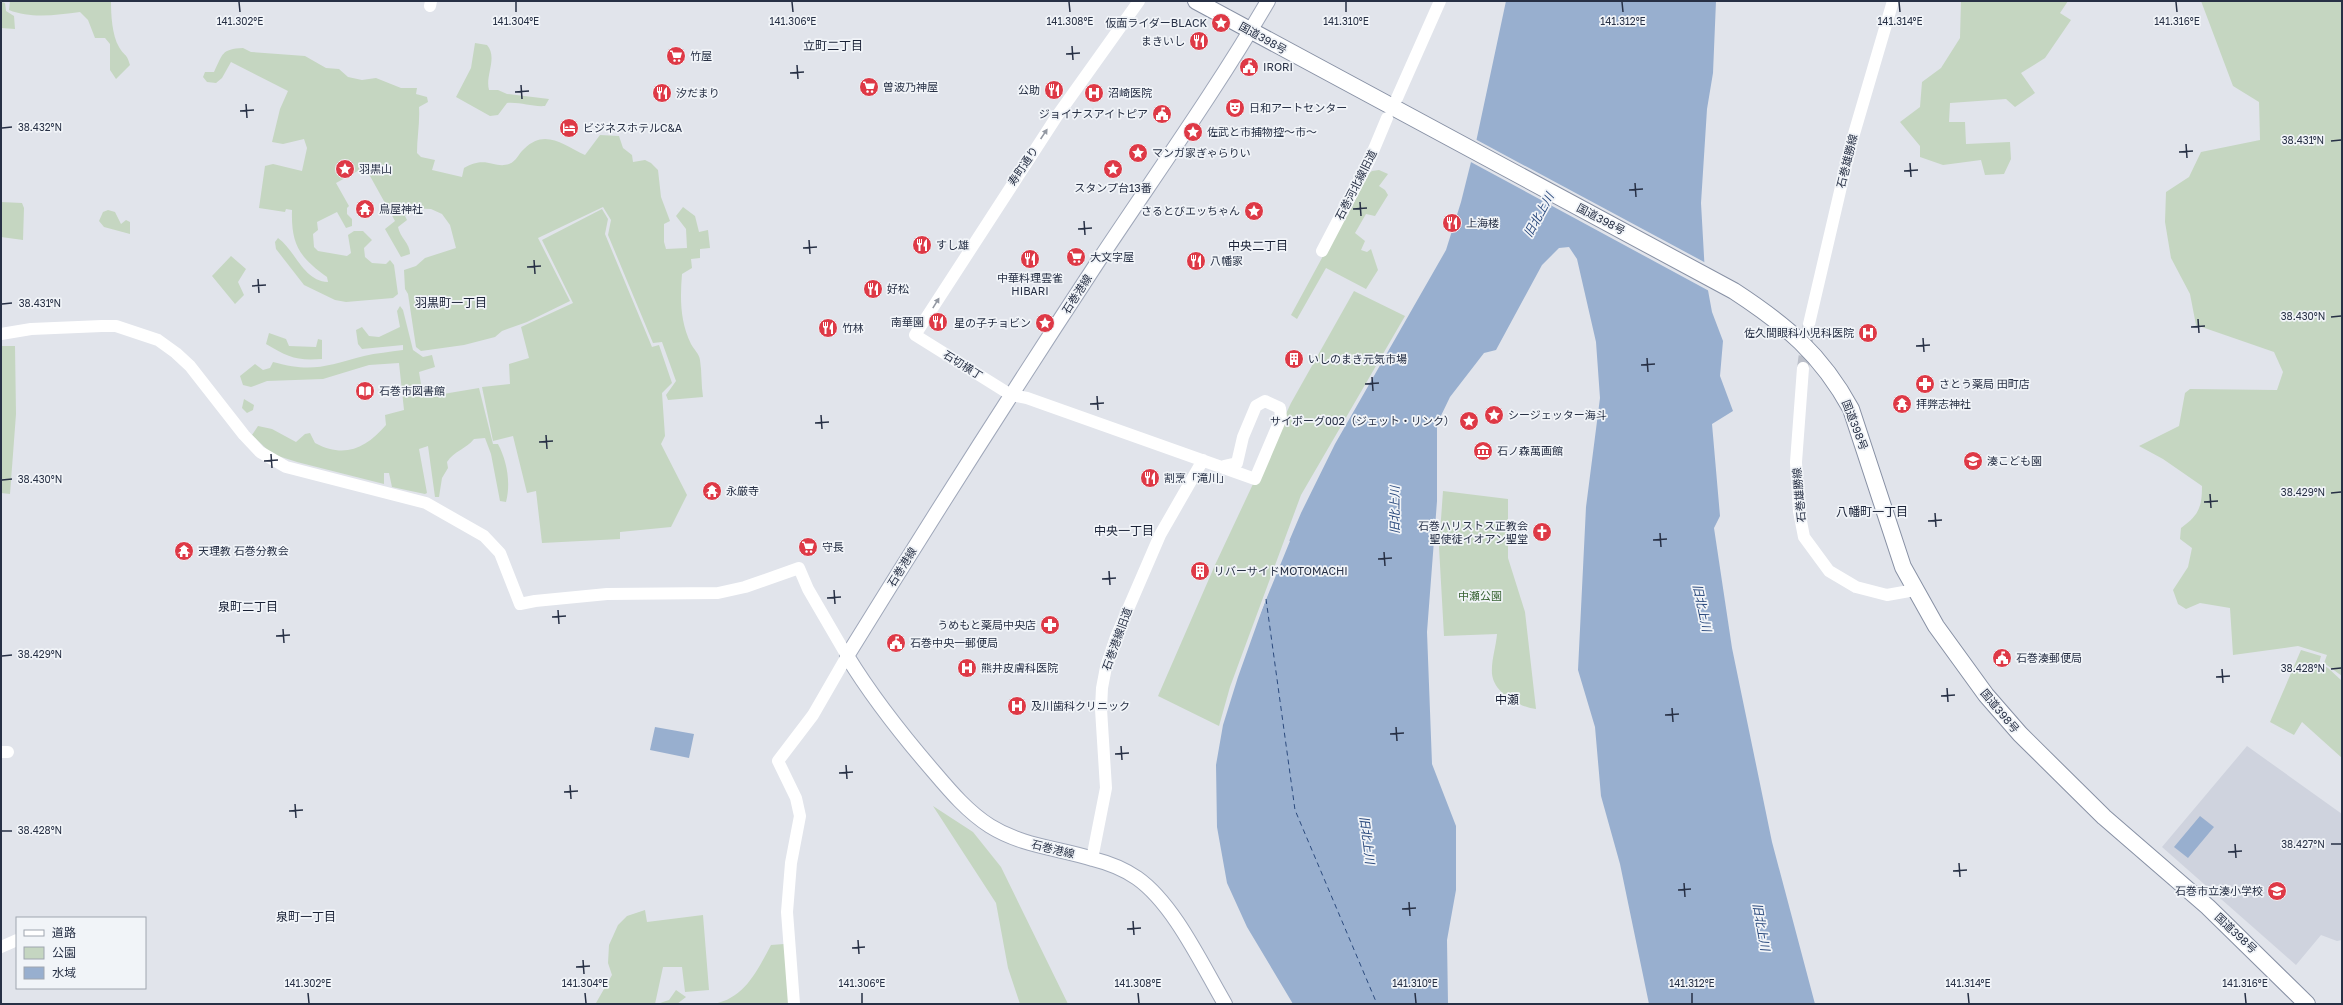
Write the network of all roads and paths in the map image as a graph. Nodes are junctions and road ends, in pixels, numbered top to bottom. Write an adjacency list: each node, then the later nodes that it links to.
1 (1139, 1): 12 (street, 寿町通り, one-way to 1)
2 (1196, 1): 6 (highway, 国道398号)
3 (1268, 1): 6 (main road, 石巻港線)
4 (1440, 1): 7 (street)
5 (1893, 1): 10 (street, 石巻雄勝線)
6 (1251, 31): 14 (main road, 石巻港線); 17 (highway, 国道398号)
7 (1397, 98)
8 (1387, 118): 9 (street, 石巻河北線旧道)
9 (1322, 251)
10 (1809, 324)
11 (1, 334): 18 (street)
12 (915, 335): 14 (street, 石切横丁)
13 (1803, 368): 17 (street, 石巻雄勝線)
14 (1011, 395): 15 (street, 石切横丁); 18 (main road, 石巻港線)
15 (1203, 460): 16 (street, 石切横丁); 19 (street, 石巻港線旧道)
16 (1224, 466): 16 (street, 石切横丁)
17 (1914, 590): 24 (highway, 国道398号)
18 (847, 656): 19 (main road, 石巻港線); 22 (street)
19 (1092, 859): 23 (main road, 石巻港線)
20 (16, 940): 21 (street)
21 (1, 947)
22 (794, 1004)
23 (1225, 1004)
24 (2307, 1004)

